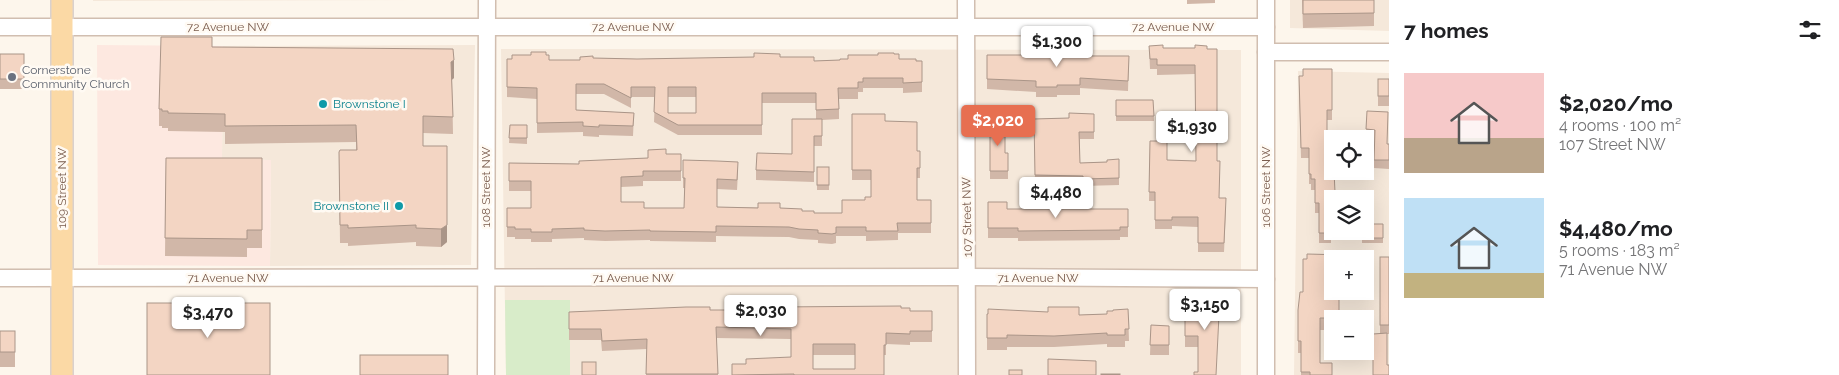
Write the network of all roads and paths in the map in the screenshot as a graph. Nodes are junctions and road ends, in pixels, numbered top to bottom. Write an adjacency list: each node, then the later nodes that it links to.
1 (62, 0): 6 (main road, 109 Street NW)
2 (487, 0): 7 (street, 108 Street NW)
3 (966, 0): 8 (street, 107 Street NW)
4 (1266, 0): 9 (street, 106 Street NW)
5 (0, 27): 6 (street, 72 Avenue NW)
6 (62, 27): 7 (street, 72 Avenue NW); 14 (main road, 109 Street NW)
7 (486, 27): 8 (street, 72 Avenue NW); 15 (street, 108 Street NW)
8 (966, 27): 9 (street, 72 Avenue NW); 12 (street, 107 Street NW)
9 (1266, 27): 10 (street, 106 Street NW)
10 (1266, 52): 11 (street); 16 (street, 106 Street NW)
11 (1389, 52)
12 (967, 277): 15 (street, 71 Avenue NW); 16 (street, 71 Avenue NW); 19 (street, 107 Street NW)
13 (0, 278): 14 (street, 71 Avenue NW)
14 (63, 278): 15 (street, 71 Avenue NW); 17 (main road, 109 Street NW)
15 (486, 278): 18 (street, 108 Street NW)
16 (1266, 279): 20 (street, 106 Street NW)
17 (62, 375)
18 (486, 375)
19 (967, 375)
20 (1266, 375)

